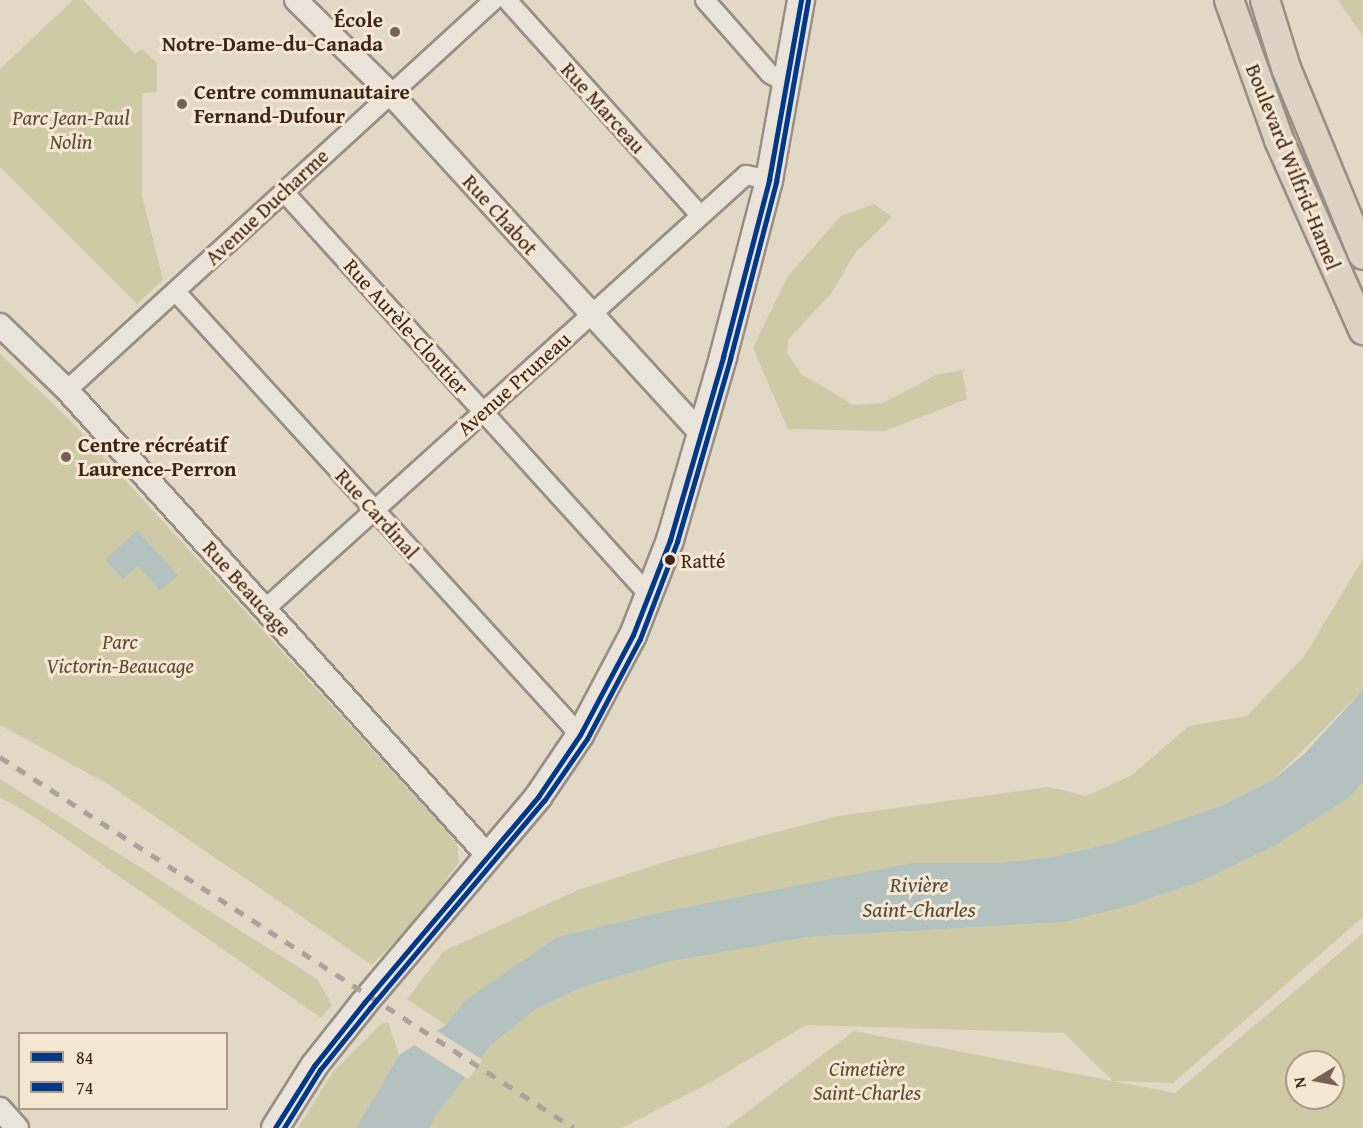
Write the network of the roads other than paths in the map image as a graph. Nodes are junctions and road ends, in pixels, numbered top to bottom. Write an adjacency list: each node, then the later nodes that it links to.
1 (296, 0): 9 (street, Rue Chabot)
2 (494, 0): 9 (street, Avenue Ducharme)
3 (507, 0): 12 (street, Rue Marceau)
4 (705, 0): 8 (street)
5 (801, 0): 8 (main road)
6 (1229, 0): 17 (main road, Boulevard Wilfrid-Hamel)
7 (1264, 0): 13 (main road, Boulevard Wilfrid-Hamel)
8 (789, 85): 10 (main road)
9 (390, 93): 11 (street, Avenue Ducharme); 15 (street, Rue Chabot)
10 (769, 180): 12 (street, Avenue Pruneau); 20 (main road)
11 (284, 192): 14 (street, Avenue Ducharme); 19 (street, Rue Aurèle-Cloutier)
12 (700, 215): 15 (street, Avenue Pruneau)
13 (1363, 255)
14 (176, 292): 18 (street, Avenue Ducharme); 21 (street, Rue Cardinal)
15 (590, 316): 19 (street, Avenue Pruneau); 20 (street, Rue Chabot)
16 (0, 325): 18 (street, Rue Beaucage)
17 (1363, 330)
18 (67, 390): 23 (street, Rue Beaucage)
19 (483, 412): 21 (street, Avenue Pruneau); 22 (street, Rue Aurèle-Cloutier)
20 (701, 434): 22 (main road)
21 (374, 511): 23 (street, Avenue Pruneau); 24 (street, Rue Cardinal)
22 (650, 596): 24 (main road)
23 (266, 609): 25 (street, Rue Beaucage)
24 (580, 735): 25 (main road)
25 (489, 857): 28 (main road)
26 (0, 1109): 27 (street)
27 (17, 1128)
28 (275, 1128)

